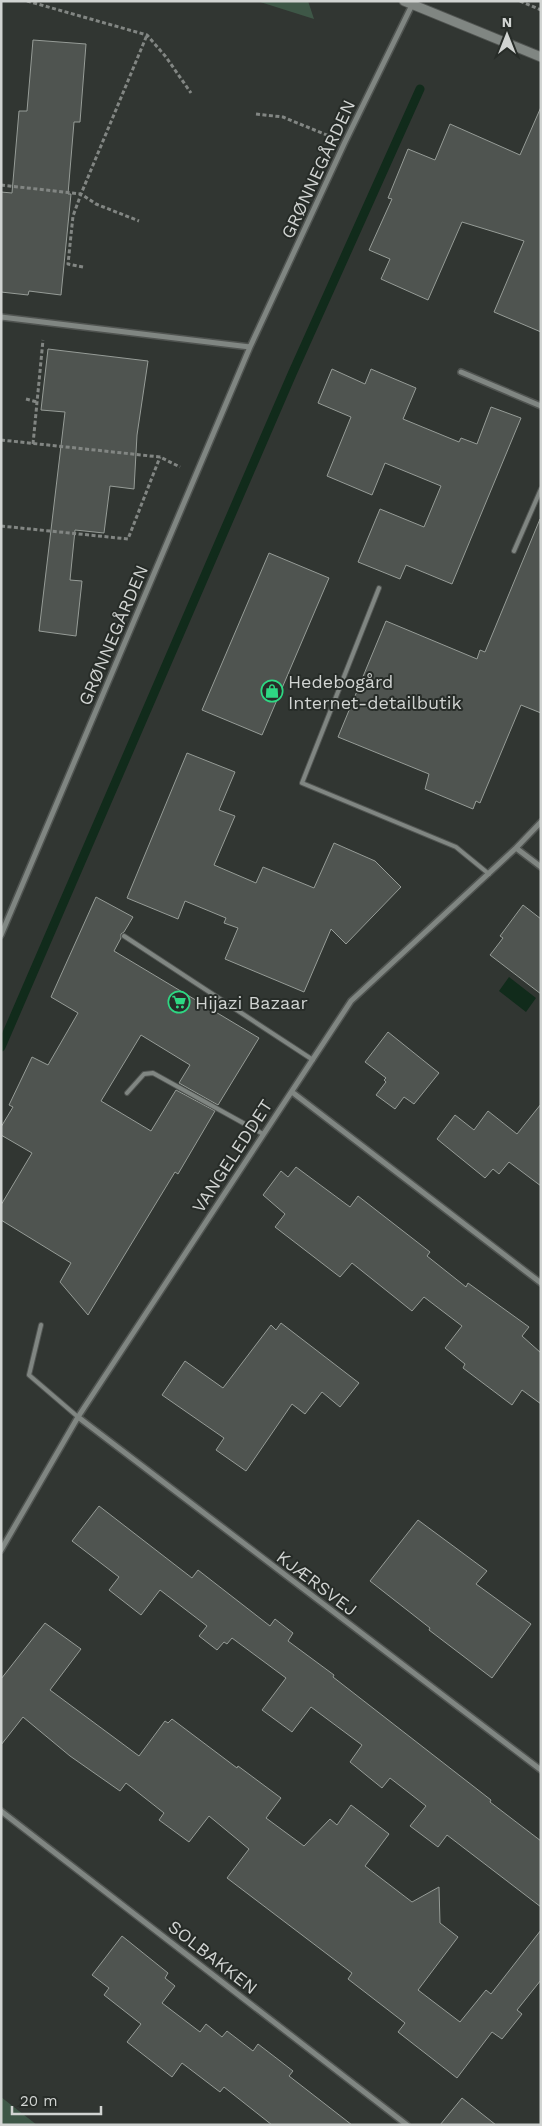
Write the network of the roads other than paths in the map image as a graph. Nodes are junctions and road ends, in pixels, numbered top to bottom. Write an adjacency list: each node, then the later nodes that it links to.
1 (408, 3): 2 (street); 4 (street, GRØNNEGÅRDEN)
2 (541, 57)
3 (1, 317): 4 (street)
4 (250, 347): 14 (street, GRØNNEGÅRDEN)
5 (461, 372): 6 (street)
6 (541, 406)
7 (541, 489): 8 (lane)
8 (514, 551)
9 (380, 588): 13 (lane)
10 (541, 822): 11 (street, VANGELEDDET)
11 (516, 848): 12 (street); 13 (street, VANGELEDDET)
12 (541, 867)
13 (489, 874): 16 (street, VANGELEDDET)
14 (1, 935)
15 (124, 936): 16 (lane)
16 (313, 1060): 17 (street, VANGELEDDET)
17 (292, 1092): 19 (street, VANGELEDDET); 20 (street)
18 (126, 1093): 19 (lane)
19 (263, 1134): 22 (street, VANGELEDDET)
20 (541, 1283)
21 (41, 1325): 22 (lane)
22 (78, 1416): 23 (street, VANGELEDDET); 24 (street, KJÆRSVEJ)
23 (1, 1550)
24 (541, 1770)
25 (1, 1811): 26 (street, SOLBAKKEN)
26 (407, 2125)

